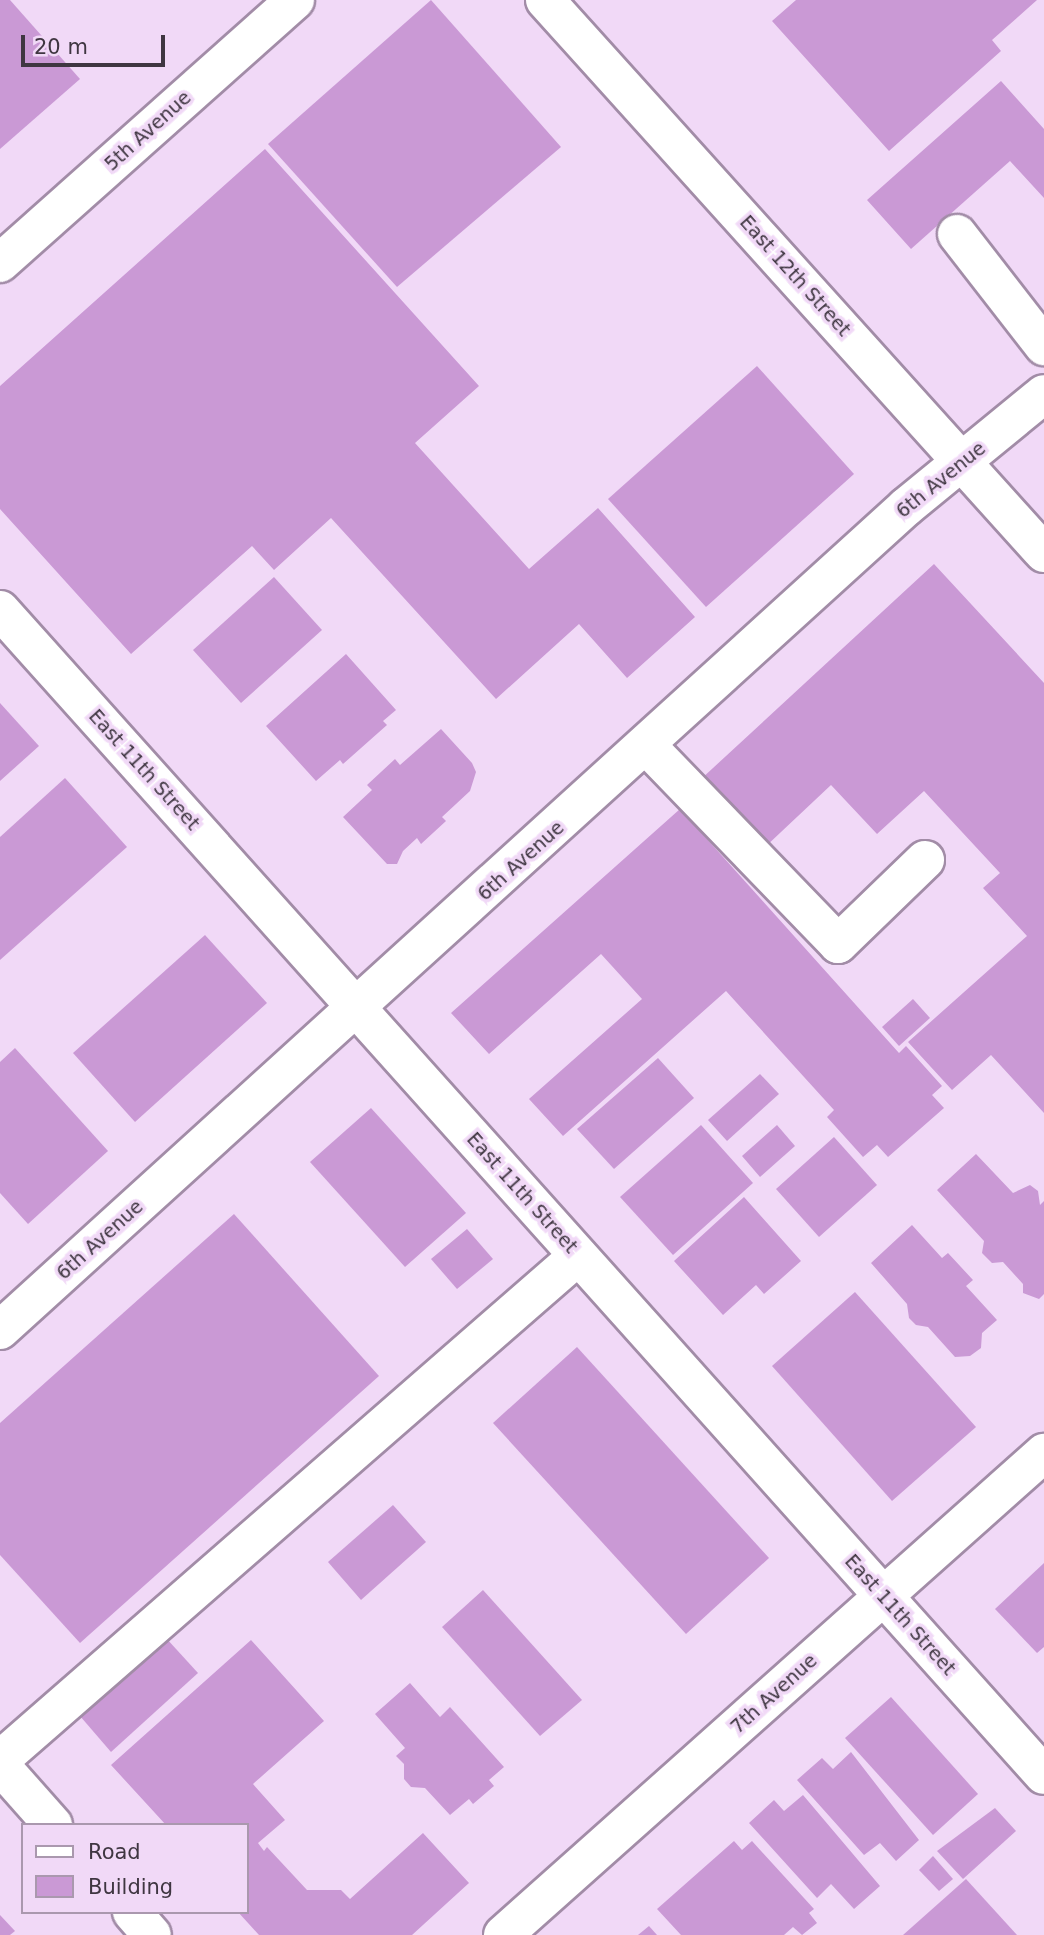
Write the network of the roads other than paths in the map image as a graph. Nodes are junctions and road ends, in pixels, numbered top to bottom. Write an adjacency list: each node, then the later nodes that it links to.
1 (295, 0): 4 (street, 5th Avenue)
2 (545, 0): 7 (street, East 12th Street)
3 (957, 234): 5 (street)
4 (0, 263)
5 (1044, 346)
6 (1044, 394): 7 (street, 6th Avenue)
7 (962, 462): 8 (street, East 12th Street); 10 (street, 6th Avenue)
8 (1044, 553)
9 (0, 610): 12 (street, East 11th Street)
10 (647, 746): 11 (street); 12 (street, 6th Avenue)
11 (925, 860)
12 (357, 1010): 13 (street, East 11th Street); 14 (street, 6th Avenue)
13 (578, 1256): 16 (street, East 11th Street); 17 (street)
14 (0, 1330)
15 (1044, 1453): 16 (street, 7th Avenue)
16 (884, 1597): 18 (street, East 11th Street); 22 (street, 7th Avenue)
17 (0, 1762): 19 (street)
18 (1044, 1775)
19 (52, 1823)
20 (134, 1914): 21 (street)
21 (152, 1935)
22 (503, 1935)

